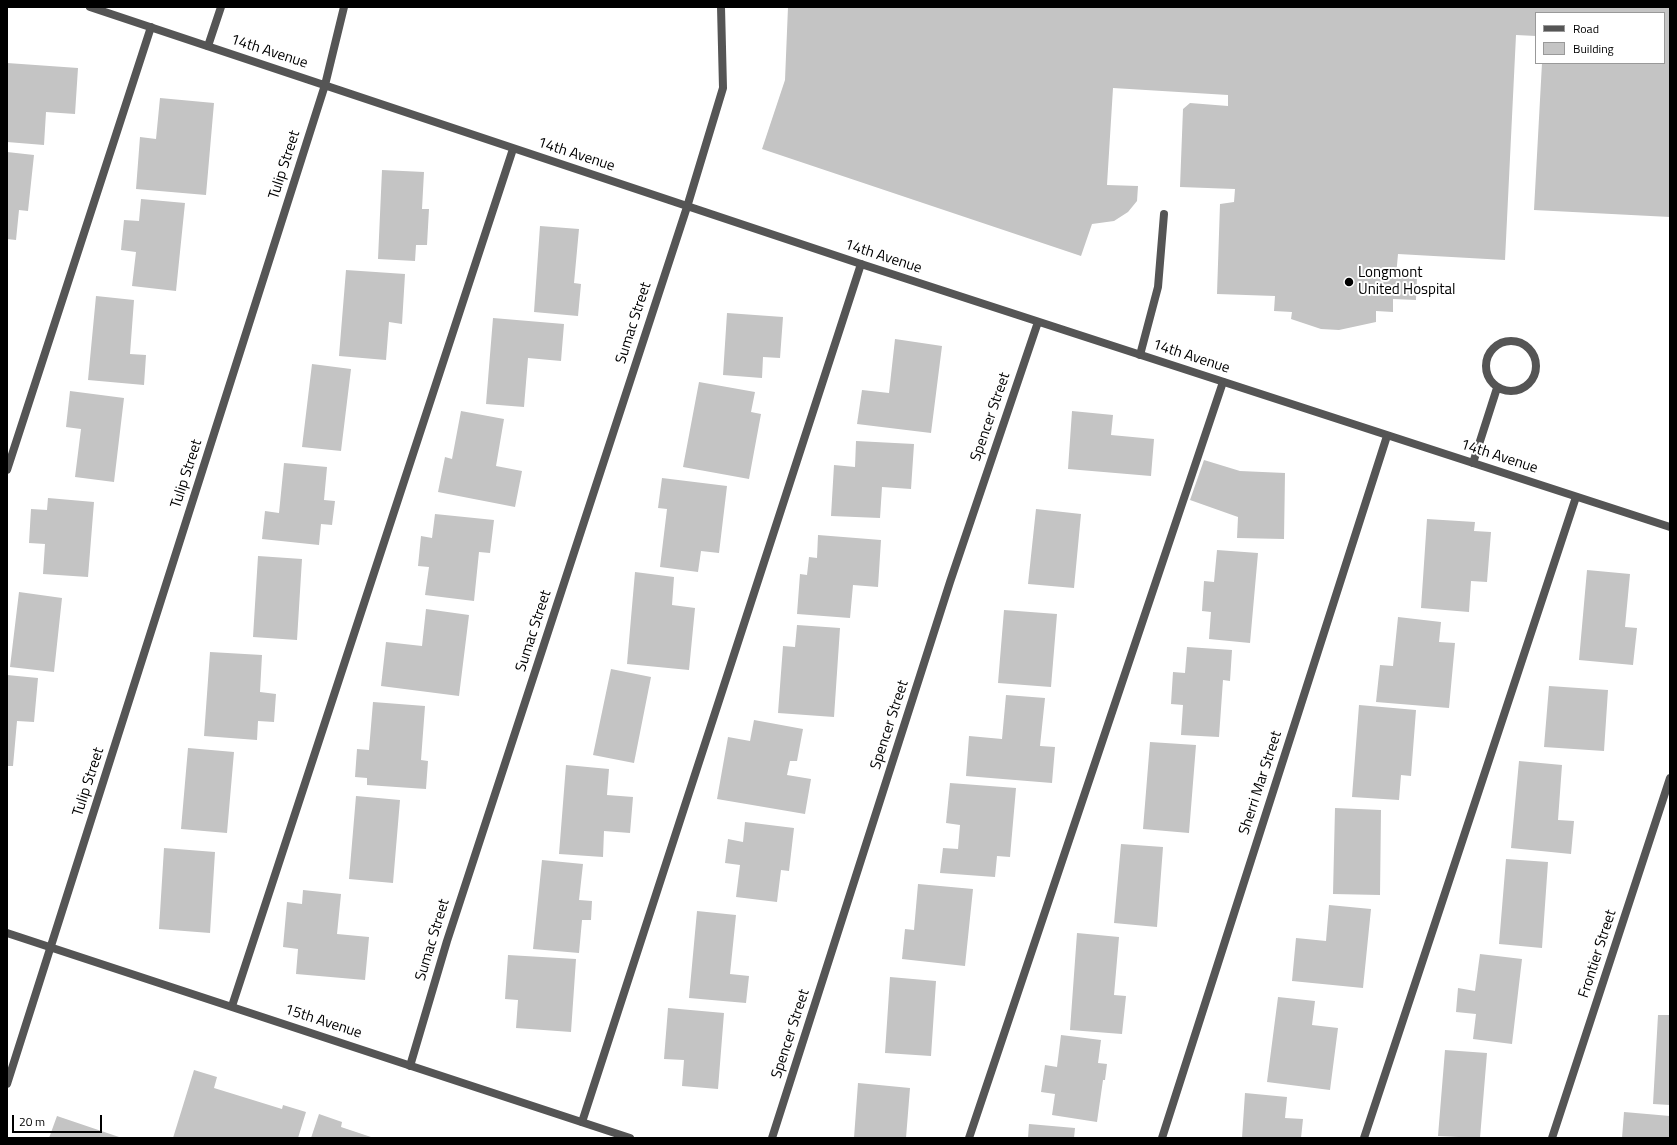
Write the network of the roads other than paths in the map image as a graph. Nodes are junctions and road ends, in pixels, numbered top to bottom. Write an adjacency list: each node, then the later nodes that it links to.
1 (90, 7): 5 (street, 14th Avenue)
2 (221, 7): 6 (street)
3 (344, 7): 7 (street, Tulip Street)
4 (721, 7): 9 (street, Sumac Street)
5 (151, 27): 6 (street, 14th Avenue); 18 (street)
6 (208, 46): 7 (street, 14th Avenue)
7 (326, 86): 8 (street, 14th Avenue); 23 (street, Tulip Street)
8 (513, 149): 9 (street, 14th Avenue); 24 (street)
9 (687, 207): 11 (street, 14th Avenue); 25 (street, Sumac Street)
10 (1164, 214): 13 (street)
11 (861, 264): 12 (street, 14th Avenue); 27 (street)
12 (1038, 322): 13 (street, 14th Avenue); 29 (street, Spencer Street)
13 (1140, 355): 14 (street, 14th Avenue)
14 (1223, 382): 16 (street, 14th Avenue); 30 (street)
15 (1497, 388): 15 (street); 17 (street)
16 (1387, 436): 17 (street, 14th Avenue); 31 (street, Sherri Mar Street)
17 (1473, 464): 19 (street, 14th Avenue)
18 (7, 470)
19 (1576, 497): 20 (street, 14th Avenue); 32 (street)
20 (1670, 527)
21 (1670, 778): 33 (street, Frontier Street)
22 (7, 933): 23 (street, 15th Avenue)
23 (51, 947): 24 (street, 15th Avenue); 26 (street, Tulip Street)
24 (232, 1006): 25 (street, 15th Avenue)
25 (410, 1066): 27 (street, 15th Avenue)
26 (7, 1084)
27 (582, 1122): 28 (street, 15th Avenue)
28 (630, 1138)
29 (772, 1138)
30 (969, 1138)
31 (1162, 1138)
32 (1364, 1138)
33 (1552, 1138)

